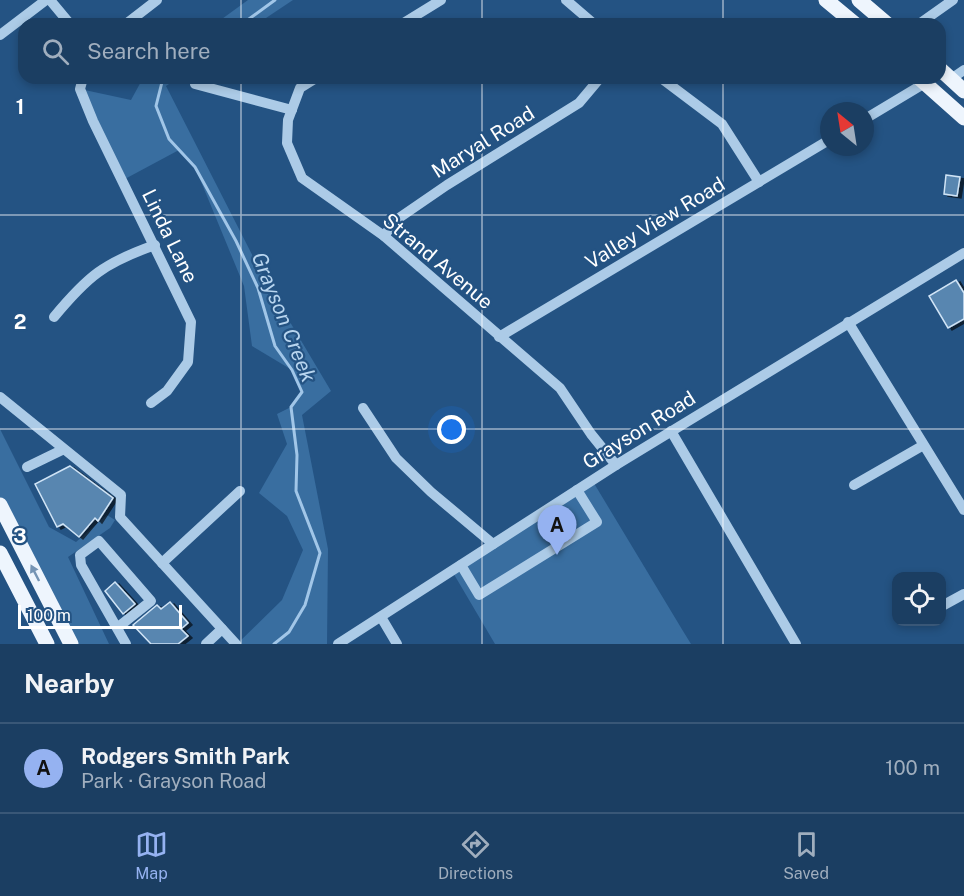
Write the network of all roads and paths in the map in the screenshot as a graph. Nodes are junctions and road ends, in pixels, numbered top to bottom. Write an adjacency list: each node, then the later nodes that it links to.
1 (48, 0): 8 (street); 9 (street)
2 (157, 0): 10 (street)
3 (441, 0): 11 (street)
4 (566, 0): 12 (street)
5 (826, 0): 13 (main road)
6 (859, 0): 14 (main road)
7 (953, 0): 15 (street)
8 (23, 18)
9 (64, 18)
10 (134, 18)
11 (412, 18)
12 (587, 18)
13 (848, 18)
14 (880, 18)
15 (928, 18)
16 (18, 22): 17 (street)
17 (0, 35)
18 (964, 70): 19 (street)
19 (946, 74)
20 (946, 75): 28 (main road)
21 (81, 84): 35 (street, Linda Lane)
22 (195, 84): 29 (street)
23 (306, 84): 29 (street, Strand Avenue)
24 (595, 84): 34 (street, Maryal Road)
25 (669, 84): 33 (street)
26 (916, 84): 30 (street)
27 (926, 84): 31 (main road)
28 (964, 91)
29 (292, 110): 34 (street, Strand Avenue)
30 (874, 113)
31 (964, 118)
32 (820, 145): 33 (street, Valley View Road)
33 (759, 182): 39 (street, Valley View Road)
34 (384, 236): 39 (street, Strand Avenue)
35 (155, 245): 37 (street); 41 (street, Linda Lane)
36 (964, 253): 38 (street, Grayson Road)
37 (54, 317)
38 (848, 322): 43 (street, Grayson Road); 44 (street)
39 (499, 337): 46 (street, Strand Avenue)
40 (0, 397): 45 (street)
41 (151, 403)
42 (363, 408): 53 (street)
43 (671, 431): 46 (street, Grayson Road); 70 (street)
44 (922, 446): 48 (street); 52 (street)
45 (62, 450): 47 (street); 55 (street)
46 (616, 465): 49 (street, Grayson Road)
47 (27, 467)
48 (854, 484)
49 (578, 490): 53 (street, Grayson Road); 56 (street)
50 (240, 491): 55 (street)
51 (0, 505): 64 (main road, one-way to 51)
52 (964, 510)
53 (493, 544): 56 (street, Grayson Road)
54 (0, 553): 63 (main road)
55 (162, 563): 61 (street)
56 (461, 565): 59 (street, Grayson Road)
57 (964, 594): 58 (street)
58 (946, 604)
59 (381, 617): 62 (street, Grayson Road); 69 (street)
60 (117, 628): 60 (street); 65 (street)
61 (222, 629): 66 (street); 67 (street)
62 (356, 639): 68 (street, Grayson Road)
63 (46, 644)
64 (71, 644)
65 (126, 644)
66 (206, 644)
67 (236, 644)
68 (338, 644)
69 (397, 644)
70 (796, 644)

